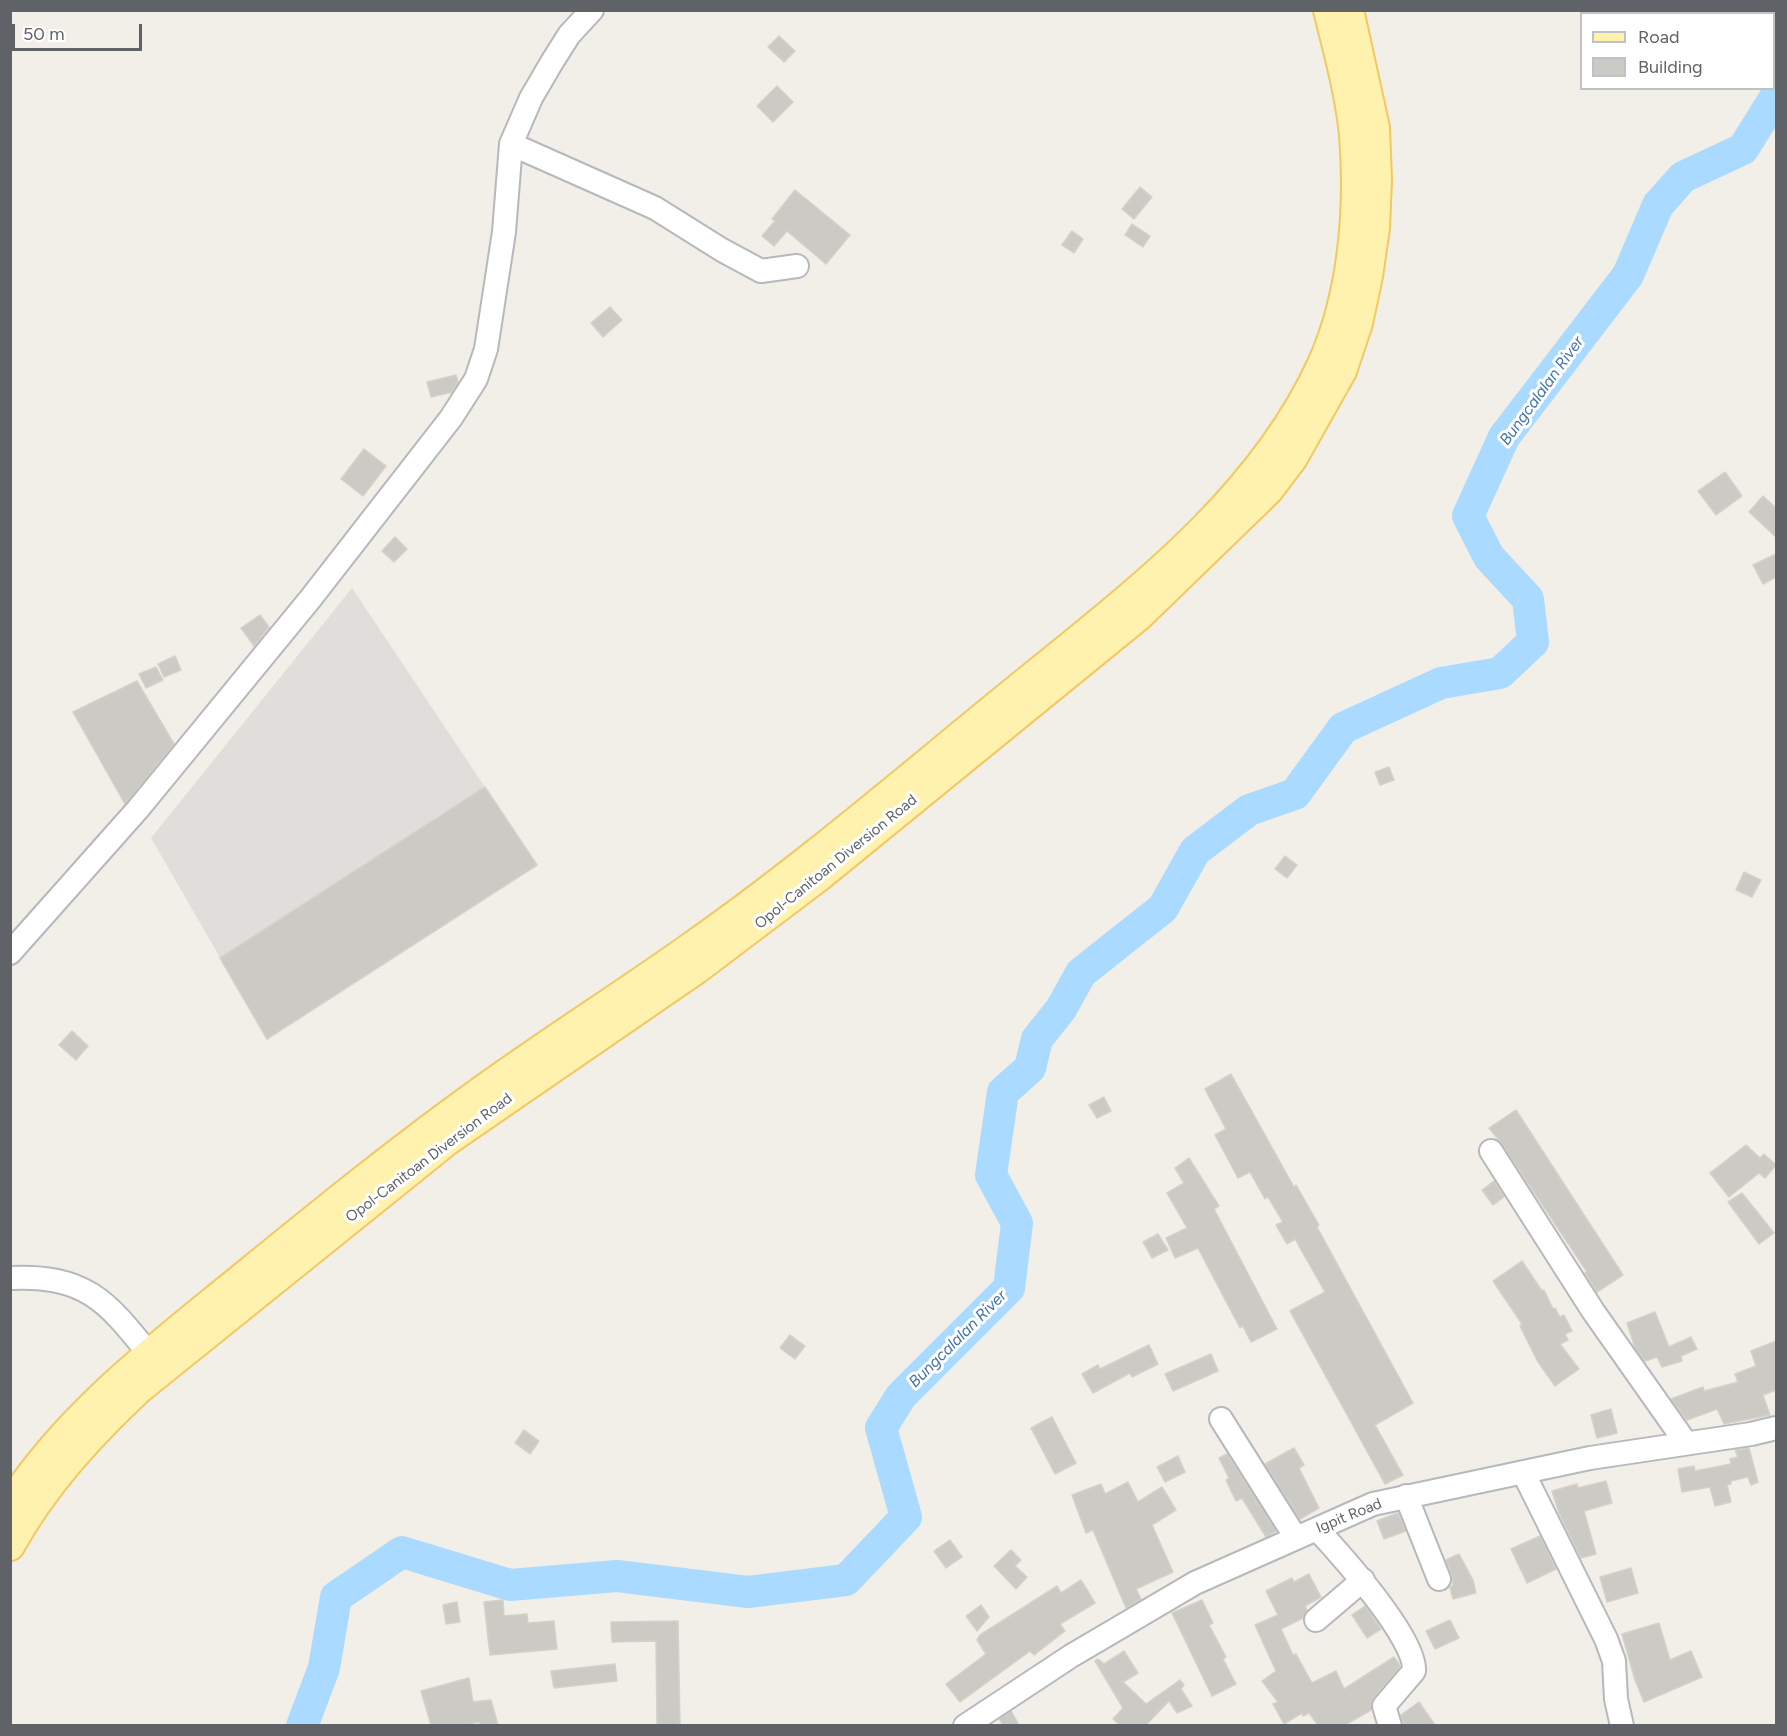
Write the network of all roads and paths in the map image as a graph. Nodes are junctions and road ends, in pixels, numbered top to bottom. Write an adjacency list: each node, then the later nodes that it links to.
1 (592, 10): 4 (street)
2 (1328, 10): 9 (main road, Opol-Canitoan Diversion Road)
3 (1349, 10): 9 (main road, Opol-Canitoan Diversion Road)
4 (511, 144): 5 (street); 6 (street)
5 (797, 266)
6 (10, 953)
7 (1491, 1151): 12 (street)
8 (10, 1278): 9 (street)
9 (156, 1362): 15 (main road, Opol-Canitoan Diversion Road); 18 (main road, Opol-Canitoan Diversion Road)
10 (1221, 1419): 17 (street)
11 (1776, 1428): 12 (street, Igpit Road)
12 (1686, 1443): 13 (street, Igpit Road)
13 (1523, 1472): 14 (street, Igpit Road); 24 (street)
14 (1406, 1496): 16 (street, Igpit Road); 19 (street)
15 (10, 1504)
16 (1317, 1528): 17 (street, Igpit Road); 20 (street)
17 (1296, 1538): 22 (street, Igpit Road)
18 (10, 1546)
19 (1439, 1579)
20 (1363, 1580): 21 (street); 23 (street)
21 (1316, 1620)
22 (966, 1725)
23 (1390, 1725)
24 (1622, 1725)

